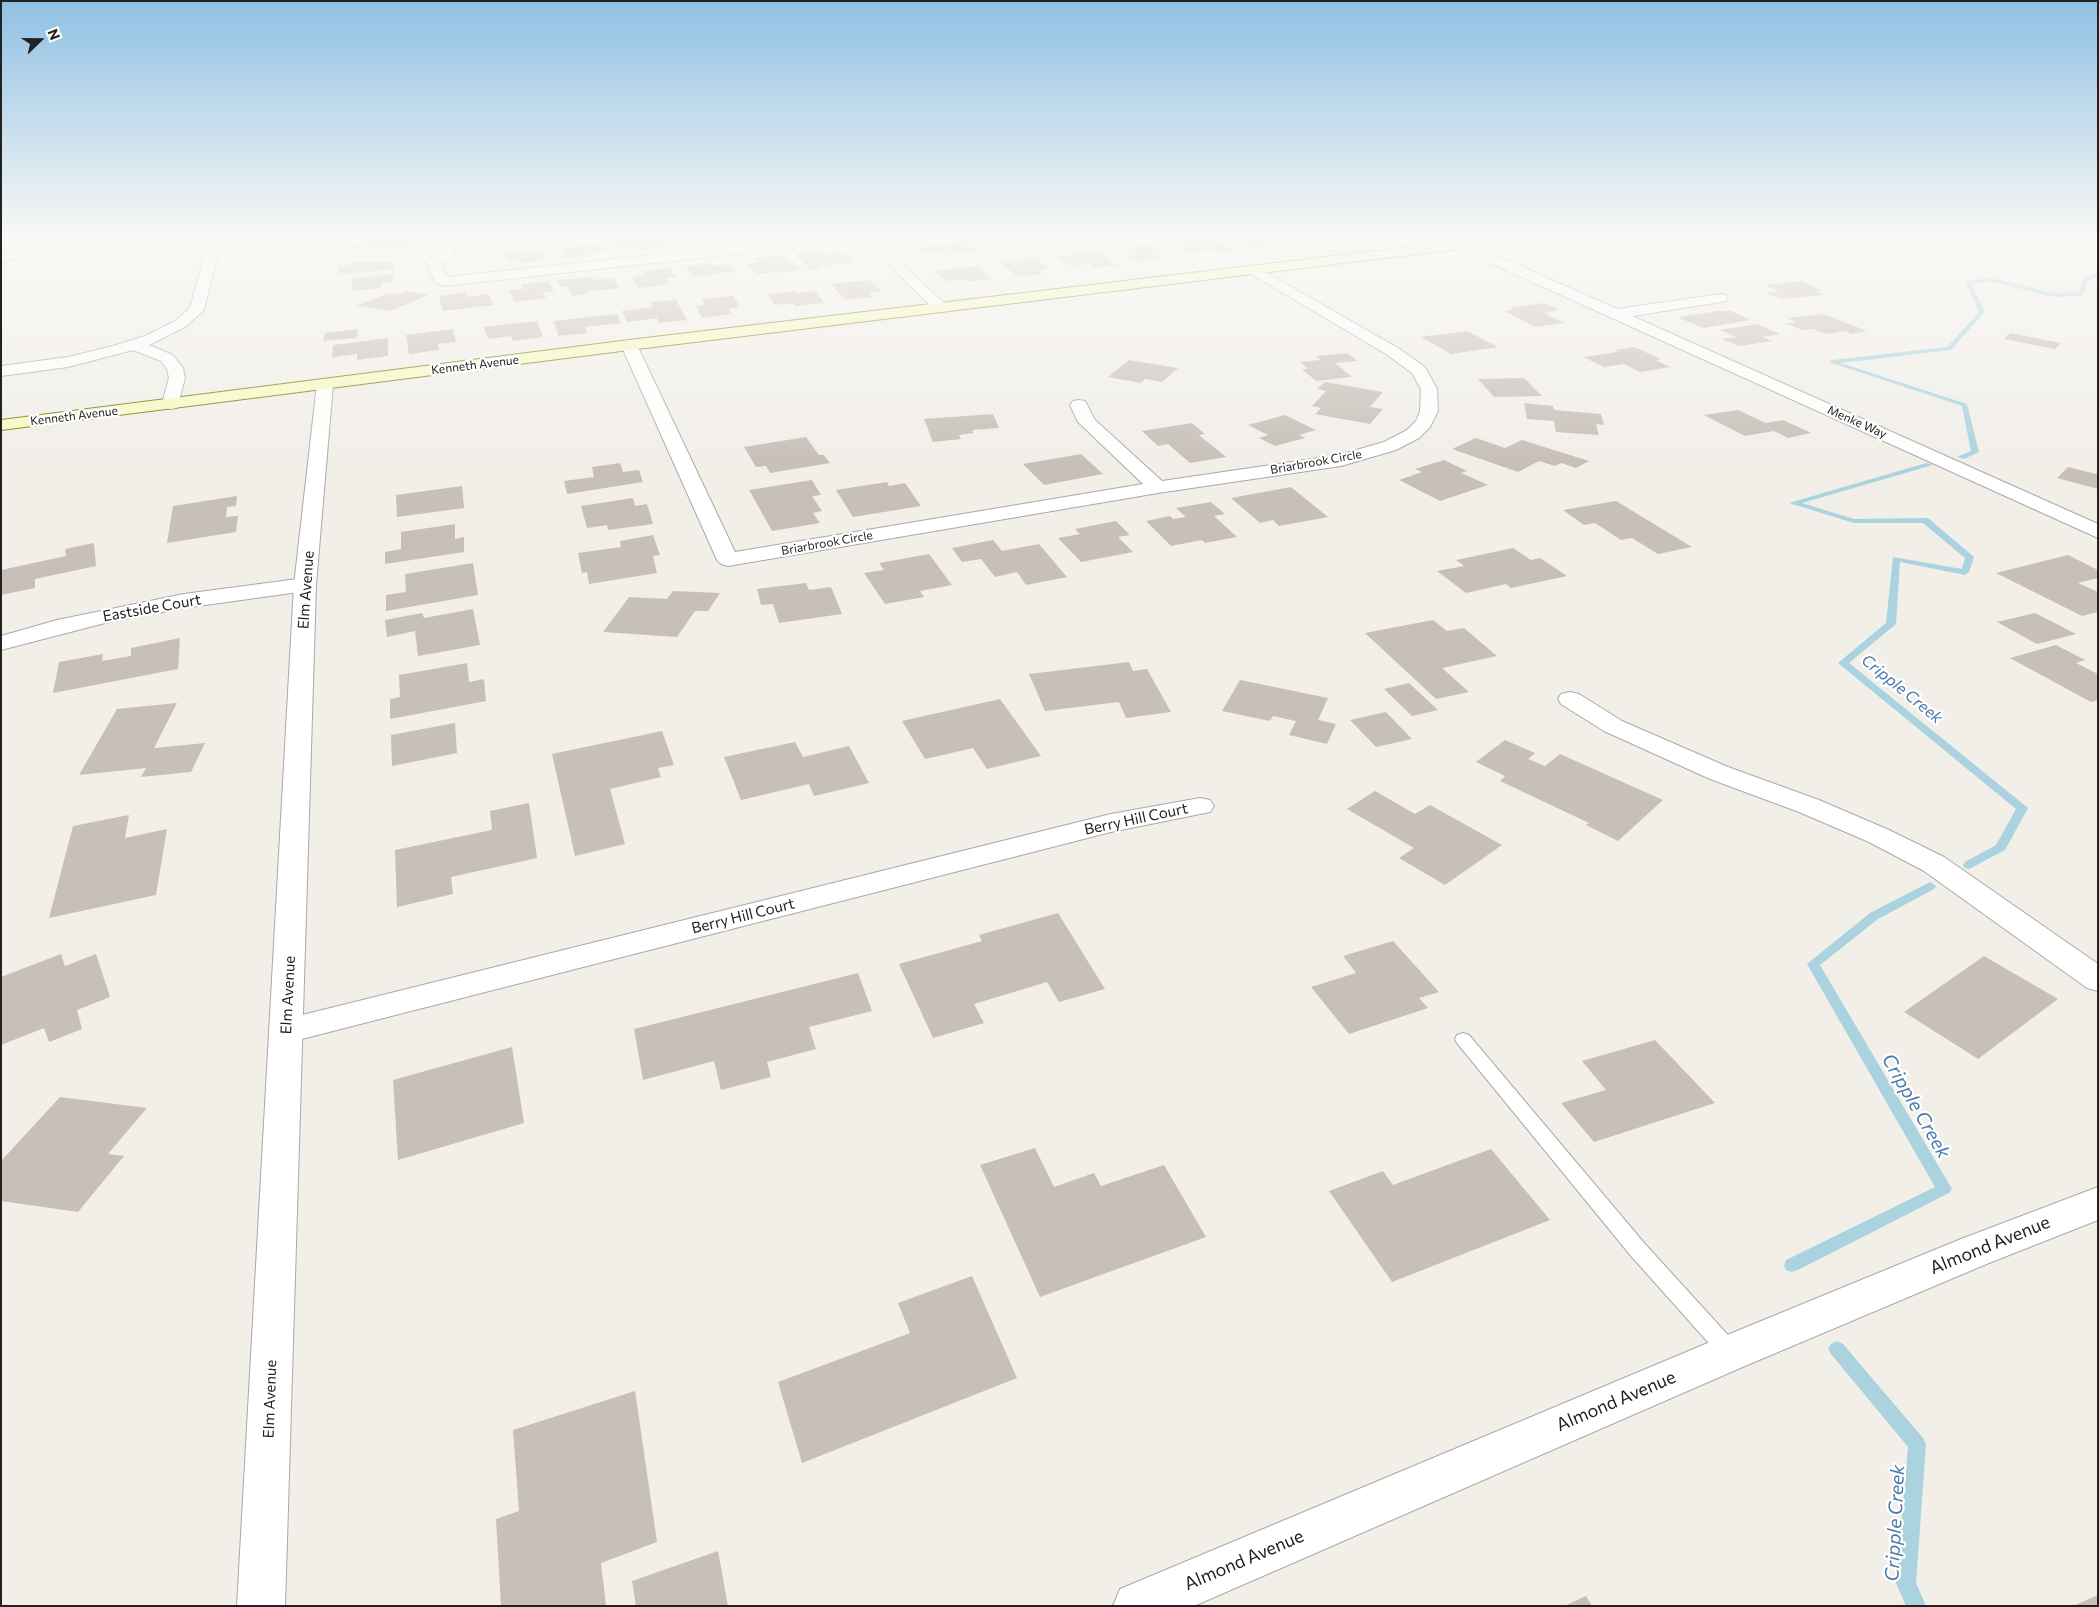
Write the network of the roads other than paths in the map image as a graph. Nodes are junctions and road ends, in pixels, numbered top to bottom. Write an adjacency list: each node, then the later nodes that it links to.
1 (193, 313): 7 (street)
2 (897, 313): 6 (main road, Kenneth Avenue)
3 (1328, 313): 13 (street, Briarbrook Circle)
4 (1622, 313): 5 (street)
5 (1615, 314): 14 (street, Menke Way)
6 (629, 344): 9 (main road, Kenneth Avenue); 13 (street, Briarbrook Circle)
7 (134, 345): 8 (street); 10 (street)
8 (1, 371)
9 (325, 384): 10 (main road, Kenneth Avenue); 15 (street, Elm Avenue)
10 (171, 404): 12 (main road, Kenneth Avenue)
11 (1079, 405): 13 (street)
12 (1, 425)
13 (1158, 487)
14 (2098, 532)
15 (306, 585): 16 (street, Eastside Court); 20 (street, Elm Avenue)
16 (1, 643)
17 (1570, 699): 19 (street)
18 (1200, 806): 20 (street, Berry Hill Court)
19 (2098, 980)
20 (286, 1031): 24 (street, Elm Avenue)
21 (1463, 1039): 23 (lane)
22 (2098, 1203): 23 (street, Almond Avenue)
23 (1730, 1353): 25 (street, Almond Avenue)
24 (261, 1606)
25 (1137, 1606)

